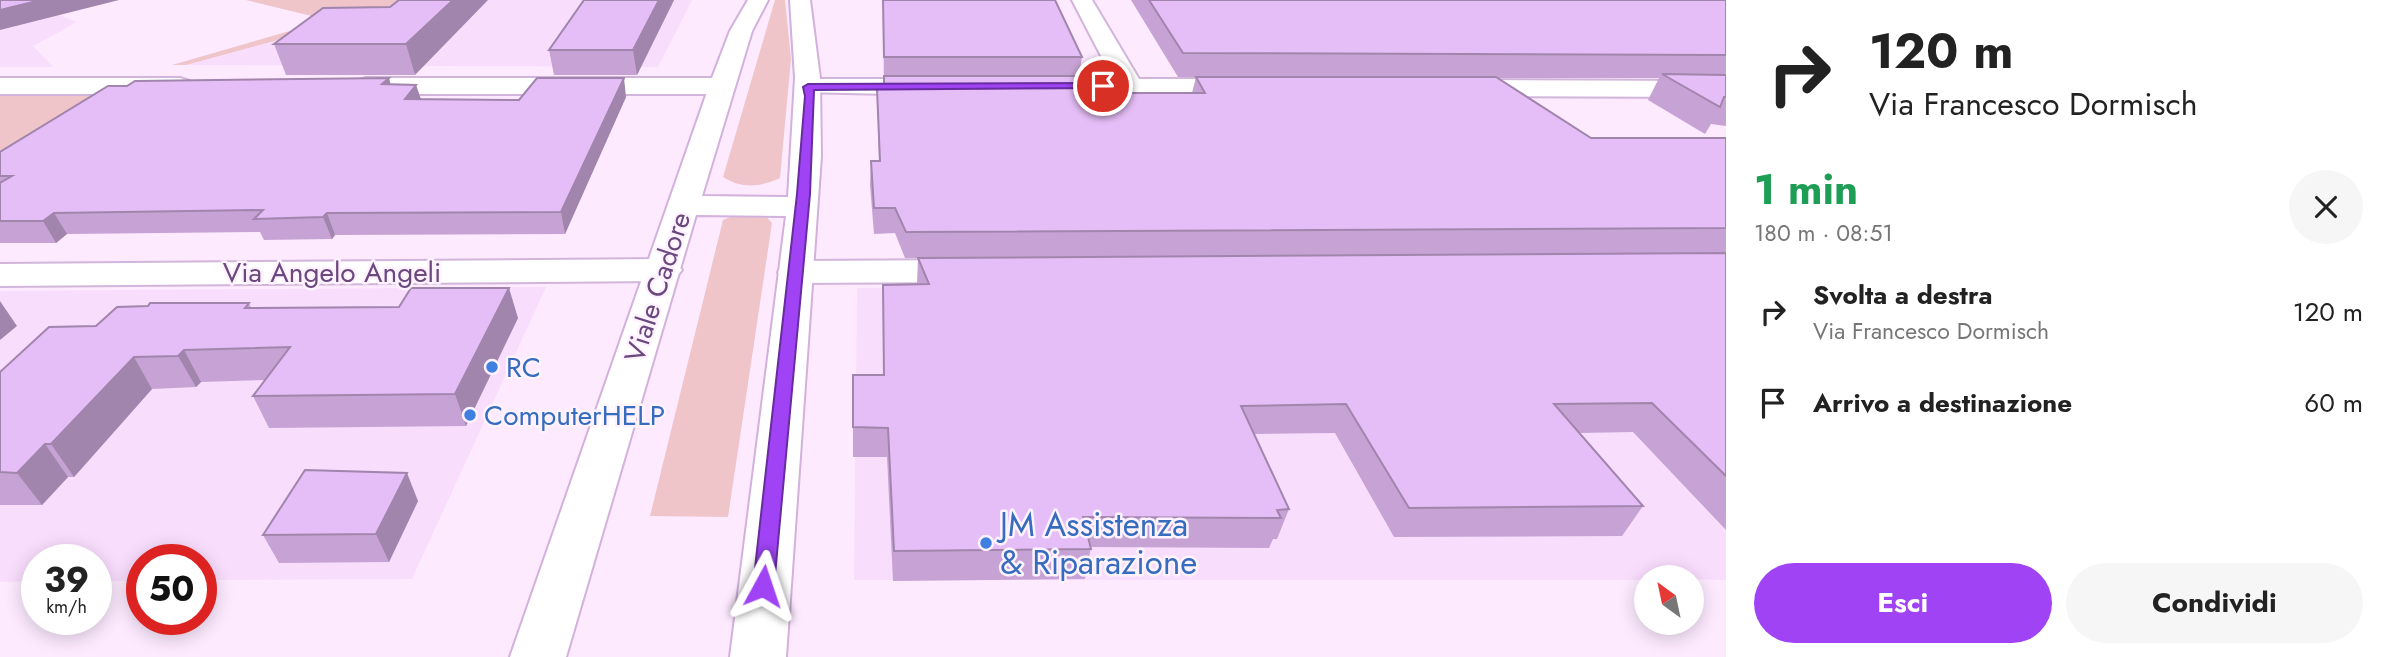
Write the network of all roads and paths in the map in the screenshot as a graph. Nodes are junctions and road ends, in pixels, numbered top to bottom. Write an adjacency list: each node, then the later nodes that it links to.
1 (817, 0): 4 (street)
2 (1082, 0): 11 (street)
3 (747, 10): 8 (street, Viale Cadore)
4 (802, 11): 12 (street)
5 (0, 86): 6 (street)
6 (207, 86)
7 (345, 86): 8 (street)
8 (721, 86): 16 (street, Viale Cadore)
9 (967, 86): 12 (street)
10 (1021, 86): 11 (street)
11 (1130, 86): 13 (street)
12 (808, 87): 17 (street)
13 (1267, 87)
14 (1432, 88): 15 (street)
15 (1726, 92)
16 (685, 199): 17 (street); 18 (street, Viale Cadore)
17 (803, 200): 20 (street)
18 (664, 270): 21 (street, Via Angelo Angeli); 22 (street, Viale Cadore)
19 (1000, 271): 20 (street)
20 (796, 272): 23 (street)
21 (0, 275)
22 (538, 657)
23 (758, 657)

